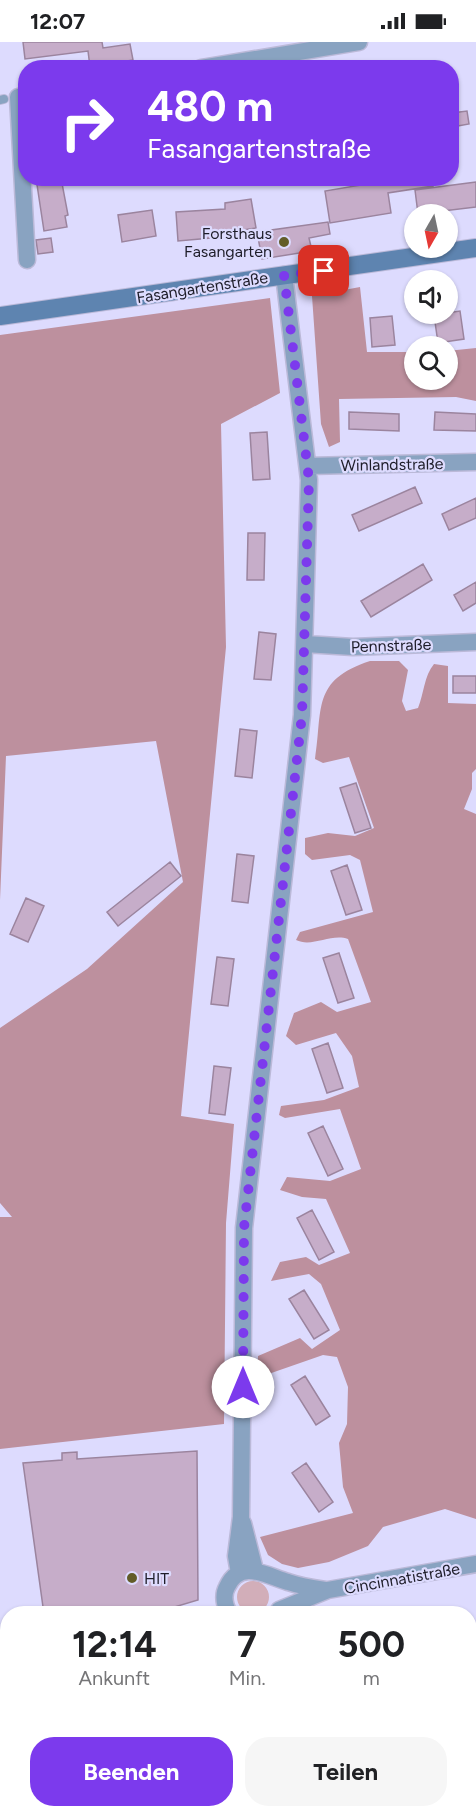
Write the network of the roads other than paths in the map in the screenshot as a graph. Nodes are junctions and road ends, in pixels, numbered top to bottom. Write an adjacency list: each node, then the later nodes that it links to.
1 (359, 42): 2 (street)
2 (274, 60)
3 (12, 98): 4 (street)
4 (18, 163)
5 (20, 186): 7 (street)
6 (476, 248): 8 (street, Fasangartenstraße)
7 (27, 260)
8 (284, 275): 9 (street, Fasangartenstraße); 11 (street)
9 (0, 316)
10 (476, 462): 11 (street, Winlandstraße)
11 (308, 466): 13 (street)
12 (476, 642): 13 (street, Pennstraße)
13 (305, 644): 15 (street)
14 (476, 1564): 17 (street, Cincinnatistraße)
15 (247, 1571): 16 (street, Cincinnatistraße); 18 (street)
16 (273, 1578): 17 (street, Cincinnatistraße); 19 (street, Cincinnatistraße)
17 (328, 1590): 20 (street, Cincinnatistraße)
18 (225, 1606)
19 (279, 1606)
20 (292, 1606)

